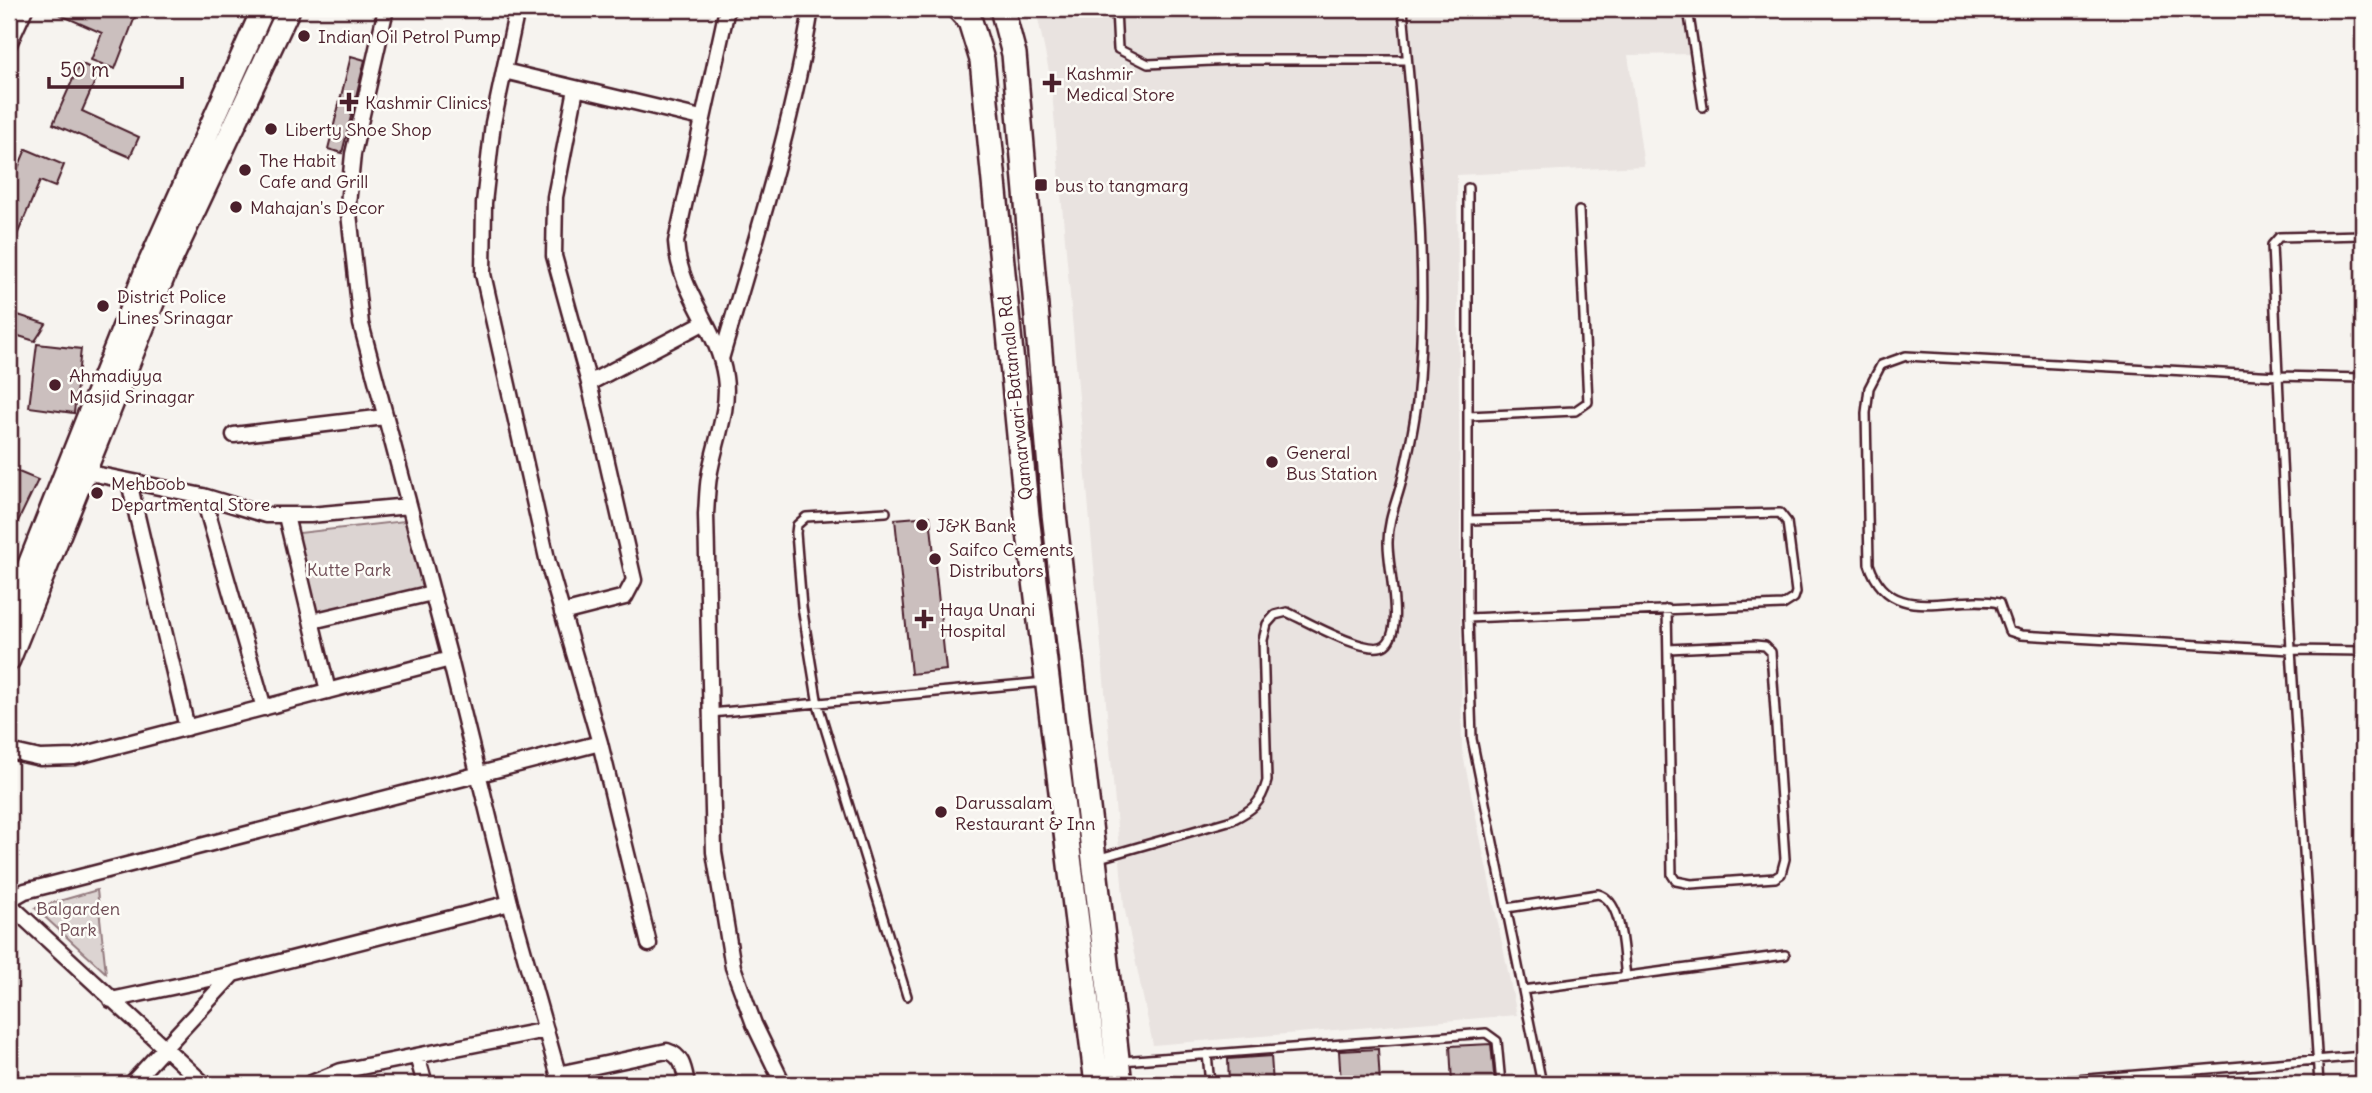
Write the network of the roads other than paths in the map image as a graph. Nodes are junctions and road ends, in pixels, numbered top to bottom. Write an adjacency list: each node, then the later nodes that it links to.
1 (25, 9): 13 (street)
2 (263, 9): 40 (main road)
3 (289, 9): 30 (main road)
4 (386, 9): 27 (street)
5 (517, 9): 15 (street)
6 (727, 9): 18 (street)
7 (811, 9): 23 (street)
8 (959, 9): 48 (main road, Qamarwari-Batamalo Rd)
9 (1002, 9): 57 (main road, Qamarwari-Batamalo Rd)
10 (1116, 9): 14 (lane)
11 (1403, 9): 14 (lane)
12 (1688, 9): 17 (lane)
13 (9, 44)
14 (1407, 60): 57 (lane)
15 (504, 71): 16 (street); 39 (street)
16 (576, 89): 18 (street); 26 (street)
17 (1703, 107)
18 (701, 118): 22 (street)
19 (1468, 188): 28 (lane)
20 (1579, 211): 28 (lane)
21 (2363, 235): 24 (lane)
22 (704, 323): 23 (street); 26 (street)
23 (721, 359): 52 (street)
24 (2278, 376): 25 (lane); 44 (lane); 44 (lane)
25 (2363, 378)
26 (589, 383): 39 (street)
27 (385, 416): 29 (street); 33 (street)
28 (1468, 416): 36 (lane)
29 (234, 435)
30 (85, 472): 31 (street); 47 (main road)
31 (129, 482): 32 (street); 53 (street)
32 (203, 496): 35 (street); 51 (street)
33 (409, 506): 35 (street); 37 (street)
34 (886, 512): 50 (lane)
35 (286, 516): 42 (street)
36 (1468, 520): 38 (lane); 41 (lane)
37 (432, 593): 42 (street); 46 (street)
38 (1667, 609): 41 (lane); 43 (lane)
39 (562, 613): 54 (street)
40 (9, 615)
41 (1468, 618): 60 (lane)
42 (312, 621): 49 (street)
43 (1668, 649): 43 (lane)
44 (2291, 650): 45 (lane); 73 (lane)
45 (2363, 651)
46 (450, 659): 49 (street); 56 (street)
47 (9, 660)
48 (1046, 682): 50 (lane); 86 (main road, Qamarwari-Batamalo Rd)
49 (328, 691): 51 (street)
50 (818, 705): 52 (lane); 66 (lane)
51 (264, 708): 53 (street)
52 (711, 713): 85 (street)
53 (187, 728): 55 (street)
54 (600, 743): 56 (street); 61 (street)
55 (9, 751)
56 (478, 774): 58 (street); 59 (street)
57 (1094, 859): 74 (main road, Qamarwari-Batamalo Rd)
58 (9, 902): 67 (street)
59 (510, 903): 63 (street); 68 (street)
60 (1507, 908): 64 (lane); 65 (lane)
61 (649, 944)
62 (1785, 955): 64 (lane)
63 (233, 974): 67 (street); 69 (street)
64 (1626, 976): 65 (lane)
65 (1523, 990): 89 (lane)
66 (907, 996)
67 (111, 1000): 69 (street)
68 (546, 1030): 71 (street); 77 (street)
69 (163, 1048): 80 (street); 81 (street)
70 (1208, 1054): 74 (lane); 87 (lane); 88 (lane)
71 (417, 1056): 76 (street); 83 (street)
72 (2363, 1056): 73 (lane)
73 (2317, 1060): 78 (lane); 91 (lane)
74 (1119, 1073)
75 (9, 1078): 79 (street)
76 (342, 1078): 82 (street)
77 (559, 1079): 84 (street)
78 (2097, 1081): 90 (lane)
79 (17, 1084)
80 (131, 1084)
81 (204, 1084)
82 (309, 1084)
83 (425, 1084)
84 (687, 1084)
85 (783, 1084)
86 (1097, 1084)
87 (1210, 1084)
88 (1501, 1084)
89 (1542, 1084)
90 (2029, 1084)
91 (2319, 1084)

